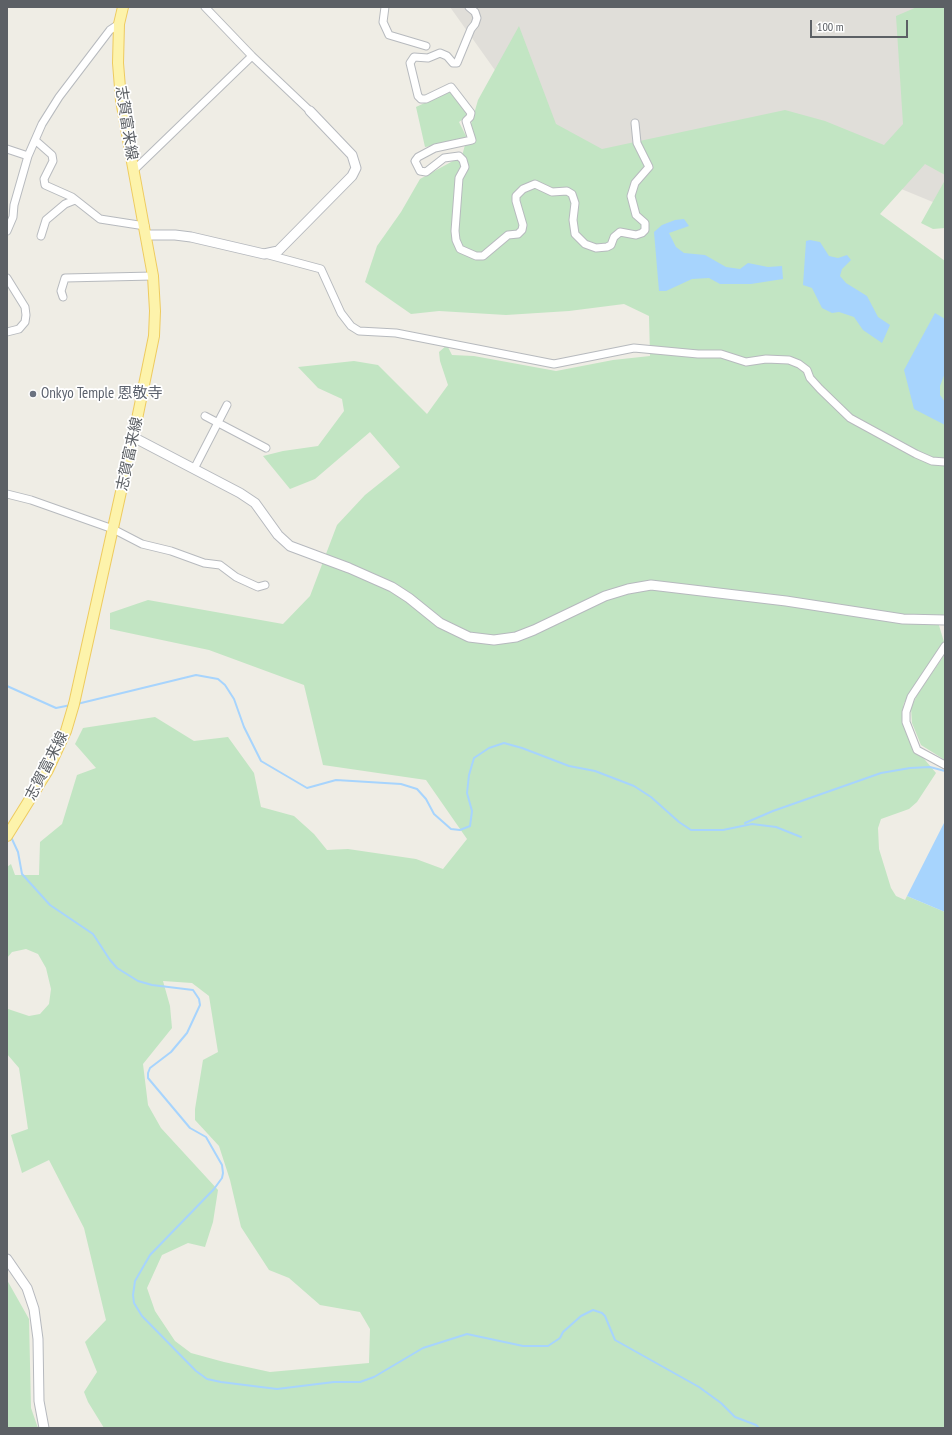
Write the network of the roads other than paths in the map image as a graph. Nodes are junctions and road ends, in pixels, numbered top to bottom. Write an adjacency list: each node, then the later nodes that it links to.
1 (123, 7): 5 (main road, 志賀富来線)
2 (205, 7): 7 (street)
3 (385, 7): 6 (street)
4 (469, 7): 9 (street)
5 (119, 24): 10 (street); 13 (main road, 志賀富来線)
6 (426, 46)
7 (252, 56): 8 (street); 13 (street)
8 (310, 111): 18 (street)
9 (634, 123)
10 (35, 140): 12 (street); 14 (street)
11 (7, 150): 12 (street)
12 (28, 156): 15 (street)
13 (134, 170): 16 (main road, 志賀富来線)
14 (75, 200): 16 (street); 17 (street)
15 (7, 231)
16 (146, 231): 18 (street); 19 (main road, 志賀富来線)
17 (41, 236)
18 (264, 254): 28 (street)
19 (153, 276): 21 (street); 26 (main road, 志賀富来線)
20 (7, 278): 22 (street)
21 (63, 297)
22 (7, 332)
23 (227, 405): 25 (street)
24 (204, 416): 25 (street)
25 (217, 423): 27 (street); 29 (street)
26 (133, 437): 29 (street); 31 (main road, 志賀富来線)
27 (266, 448)
28 (945, 462)
29 (194, 469): 33 (street)
30 (7, 494): 31 (street)
31 (113, 529): 32 (street); 36 (main road, 志賀富来線)
32 (266, 585)
33 (945, 620)
34 (945, 646): 35 (street)
35 (945, 765)
36 (7, 836)
37 (7, 1258): 38 (street)
38 (44, 1428)

